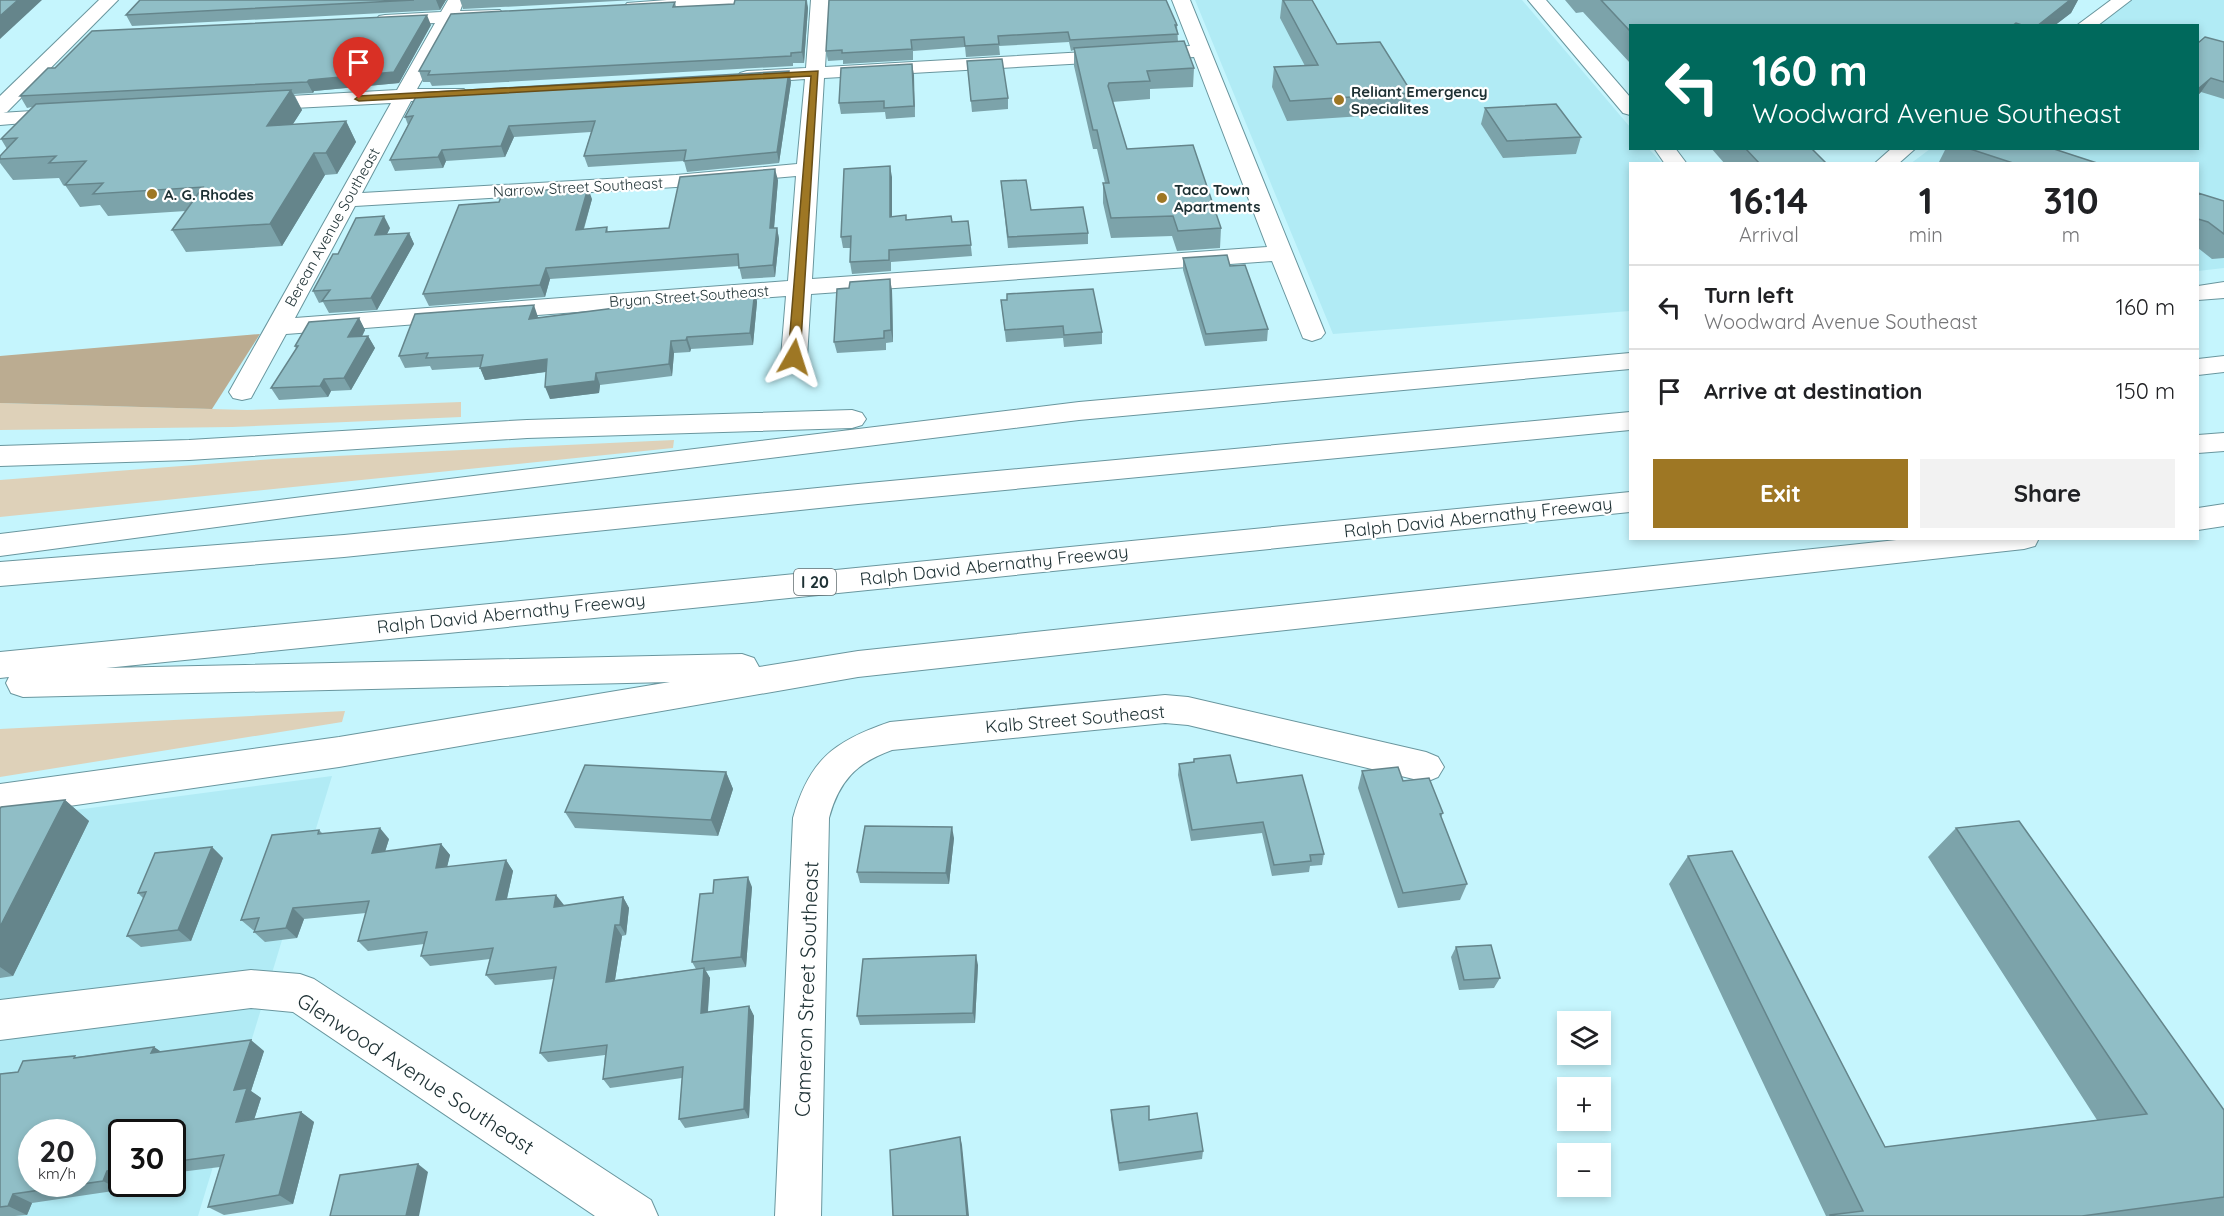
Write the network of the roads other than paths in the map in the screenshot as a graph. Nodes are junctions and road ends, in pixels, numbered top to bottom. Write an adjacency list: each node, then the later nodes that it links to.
1 (109, 0): 13 (main road)
2 (768, 0): 8 (street)
3 (820, 0): 15 (street)
4 (1181, 0): 14 (street)
5 (1537, 0): 21 (street)
6 (2122, 0): 11 (street)
7 (453, 8): 9 (street); 10 (street); 18 (street, Berean Avenue Southeast)
8 (618, 8)
9 (513, 13)
10 (366, 21)
11 (2088, 24)
12 (104, 35): 13 (street)
13 (72, 36): 20 (main road)
14 (1201, 51): 15 (street); 30 (street)
15 (815, 73): 16 (street); 28 (street)
16 (725, 78)
17 (476, 92): 18 (street)
18 (405, 96): 19 (street); 29 (street, Berean Avenue Southeast)
19 (238, 105)
20 (0, 108)
21 (1629, 108)
22 (84, 114): 23 (street)
23 (0, 119)
24 (1666, 150): 26 (street)
25 (1903, 150): 27 (street)
26 (1675, 162)
27 (1887, 162)
28 (808, 169): 29 (street, Narrow Street Southeast); 31 (street)
29 (347, 200): 36 (street, Berean Avenue Southeast)
30 (1281, 254): 31 (street, Bryan Street Southeast); 37 (street)
31 (801, 287): 36 (street, Bryan Street Southeast); 38 (street)
32 (2224, 290): 33 (main road)
33 (2199, 293)
34 (2224, 308): 35 (main road)
35 (2199, 310)
36 (276, 327): 42 (street, Berean Avenue Southeast)
37 (1312, 333)
38 (794, 357)
39 (1629, 361): 43 (main road)
40 (2224, 364): 41 (main road)
41 (2199, 367)
42 (242, 392)
43 (1078, 411): 47 (main road); 54 (main road)
44 (1629, 421): 55 (main road)
45 (2224, 442): 46 (main road)
46 (2199, 444)
47 (0, 456)
48 (1629, 502): 57 (main road, Ralph David Abernathy Freeway / I 20)
49 (2224, 515): 50 (main road)
50 (2199, 520)
51 (2199, 520): 52 (main road)
52 (2224, 520)
53 (2005, 540): 56 (main road)
54 (0, 545)
55 (0, 574)
56 (858, 664): 58 (main road); 61 (main road)
57 (0, 665)
58 (0, 683)
59 (1426, 766): 60 (street, Kalb Street Southeast)
60 (834, 767): 64 (street, Cameron Street Southeast)
61 (0, 800)
62 (0, 1020): 63 (street, Glenwood Avenue Southeast)
63 (634, 1216)
64 (798, 1216)

